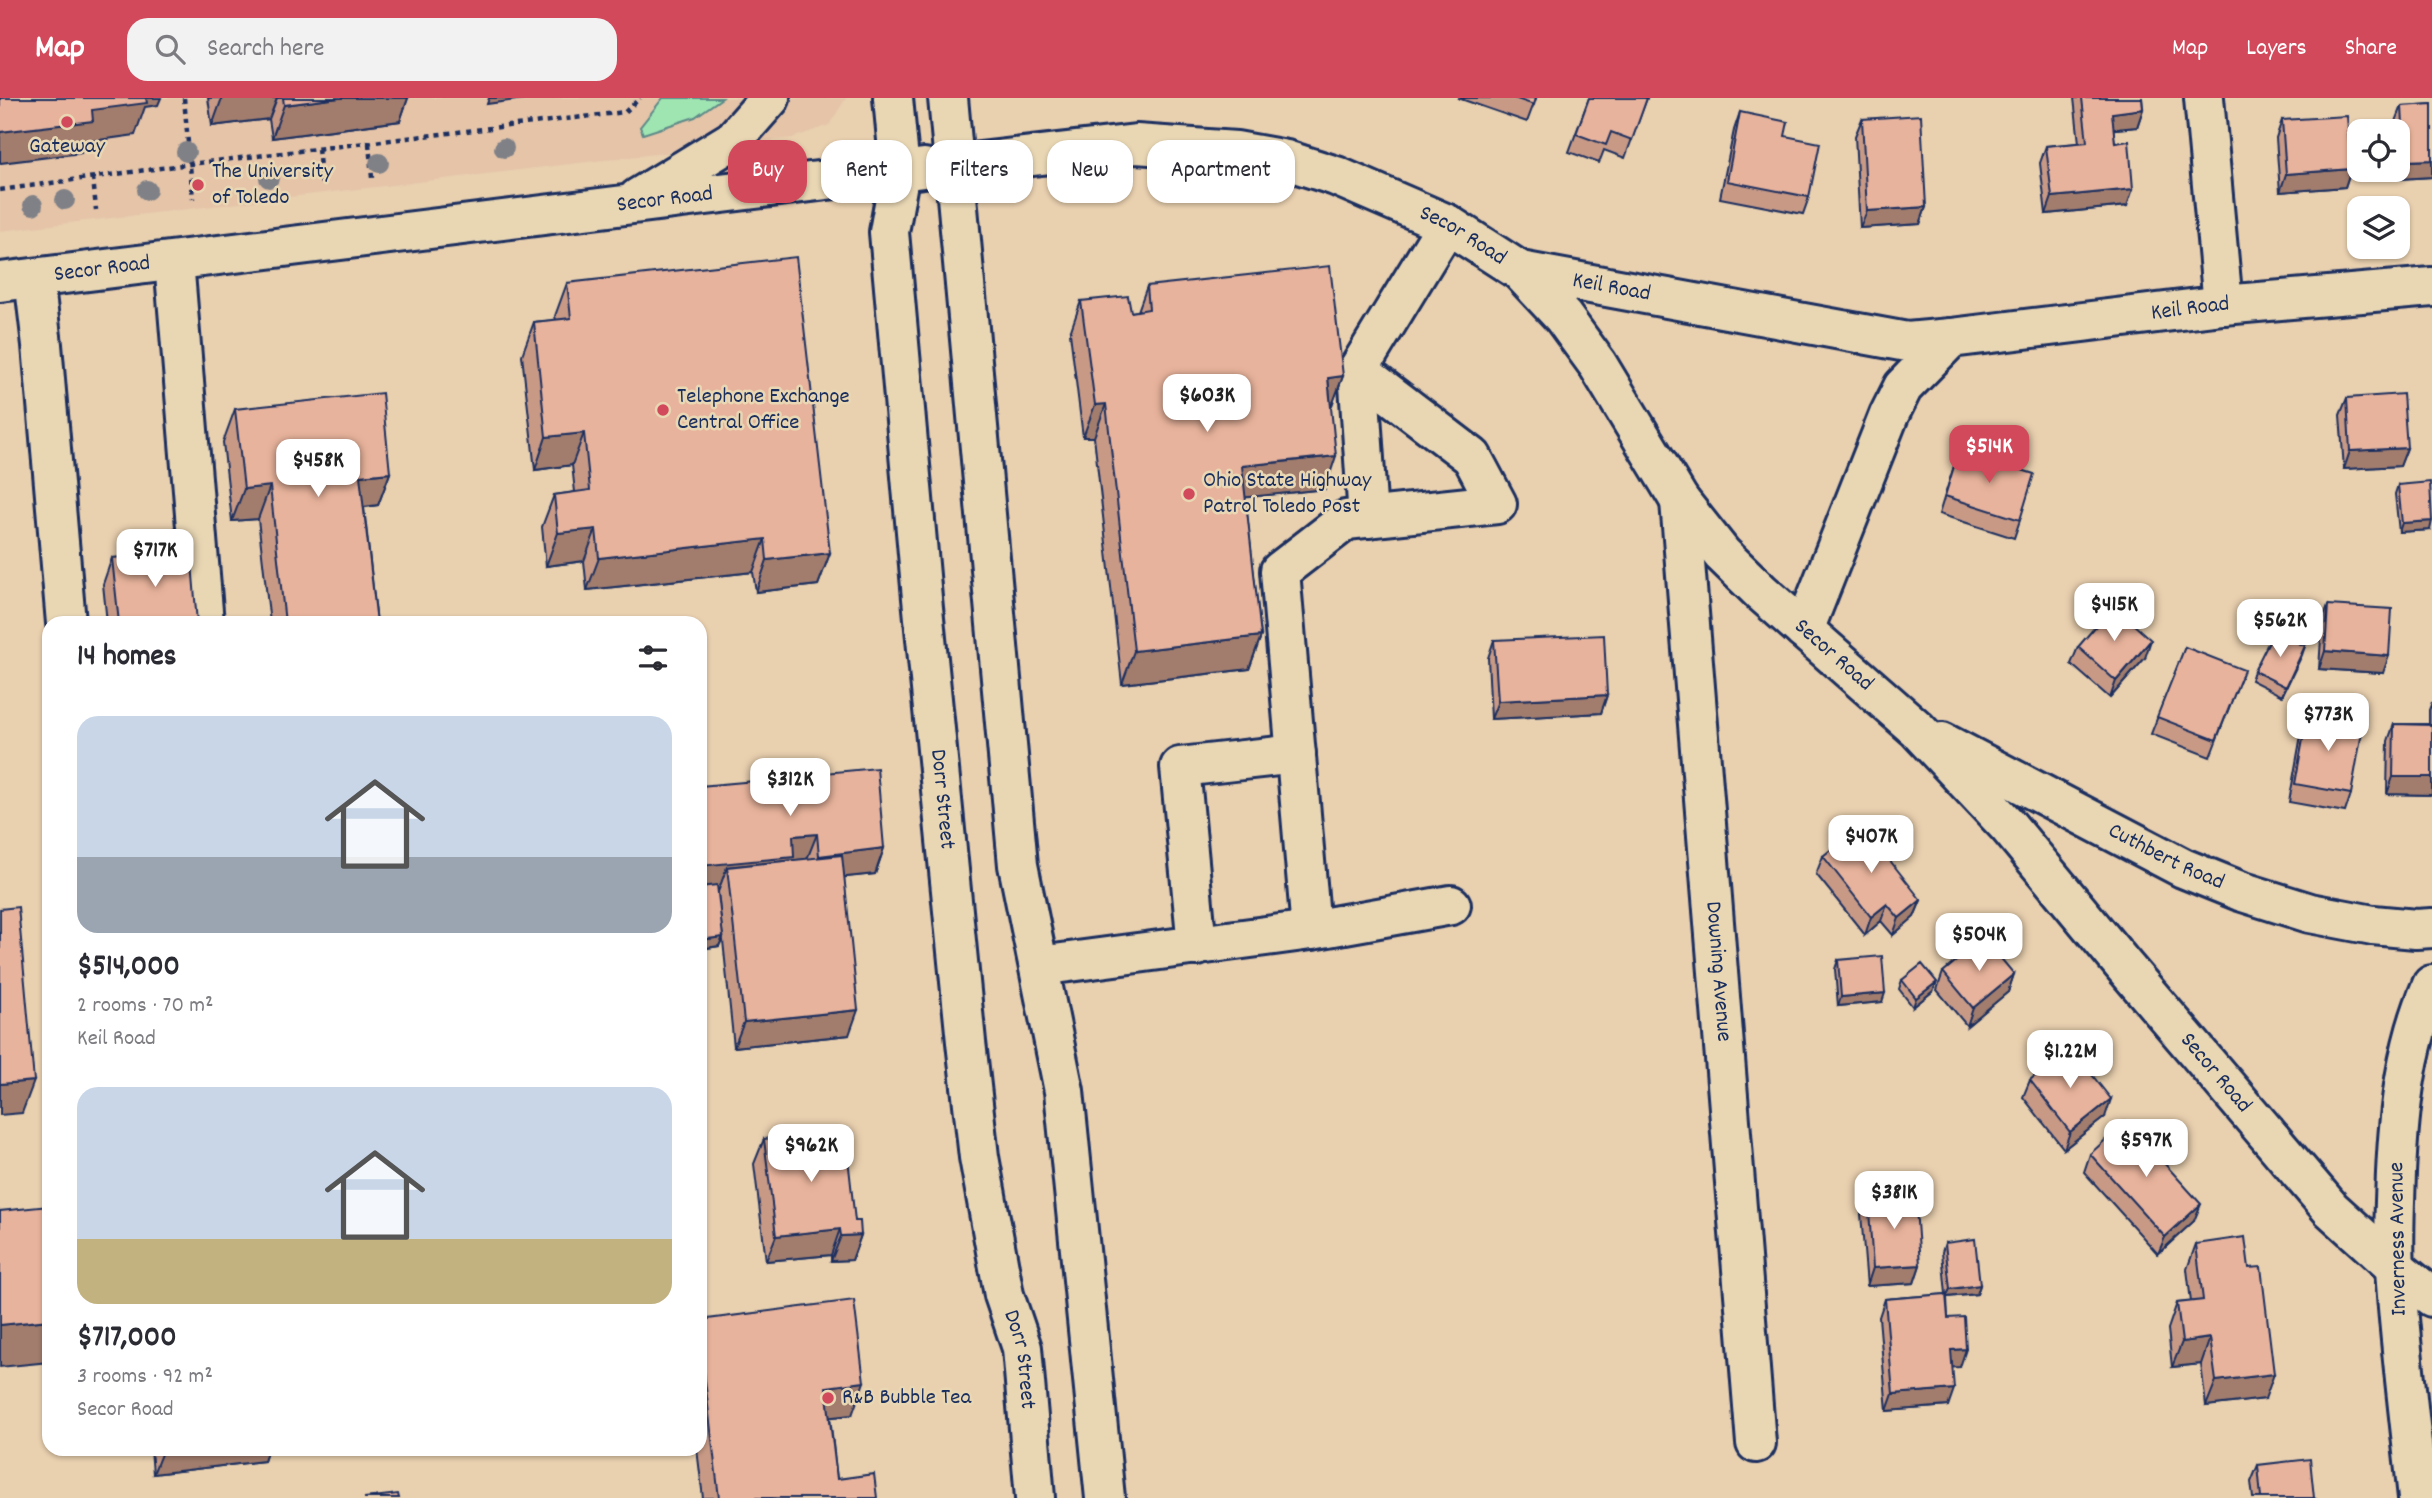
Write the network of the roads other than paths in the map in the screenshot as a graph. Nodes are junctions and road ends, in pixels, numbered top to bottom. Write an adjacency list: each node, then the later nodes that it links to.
1 (770, 98): 11 (street)
2 (892, 98): 5 (street, Dorr Street)
3 (948, 98): 6 (street)
4 (2204, 98): 17 (street)
5 (897, 140)
6 (952, 140)
7 (1033, 154): 12 (street, Secor Road)
8 (821, 181): 11 (street, Secor Road)
9 (894, 203): 36 (street, Dorr Street)
10 (957, 203): 31 (street)
11 (627, 205): 13 (street, Secor Road)
12 (1447, 224): 14 (street, Secor Road); 19 (street)
13 (174, 261): 15 (street, Secor Road); 23 (street)
14 (1520, 271): 18 (street, Keil Road); 20 (street, Secor Road)
15 (17, 280): 22 (street)
16 (2432, 287): 17 (street, Keil Road)
17 (2223, 305): 18 (street, Keil Road)
18 (1951, 338): 24 (street)
19 (1358, 370): 21 (street); 21 (street)
20 (1680, 501): 24 (street, Secor Road); 35 (street, Downing Avenue)
21 (1368, 518): 26 (street)
22 (65, 616)
23 (203, 616)
24 (1804, 630): 25 (street, Secor Road)
25 (1917, 729): 28 (street, Cuthbert Road); 33 (street, Secor Road)
26 (1296, 754): 29 (street); 30 (street)
27 (1451, 905): 29 (street)
28 (2432, 928)
29 (1311, 930): 30 (street)
30 (1197, 946): 31 (street)
31 (1039, 966): 37 (street)
32 (2432, 985): 33 (street, Inverness Avenue)
33 (2395, 1267): 34 (street, Secor Road); 38 (street, Inverness Avenue)
34 (2432, 1297)
35 (1756, 1443)
36 (1035, 1498)
37 (1105, 1498)
38 (2418, 1498)

